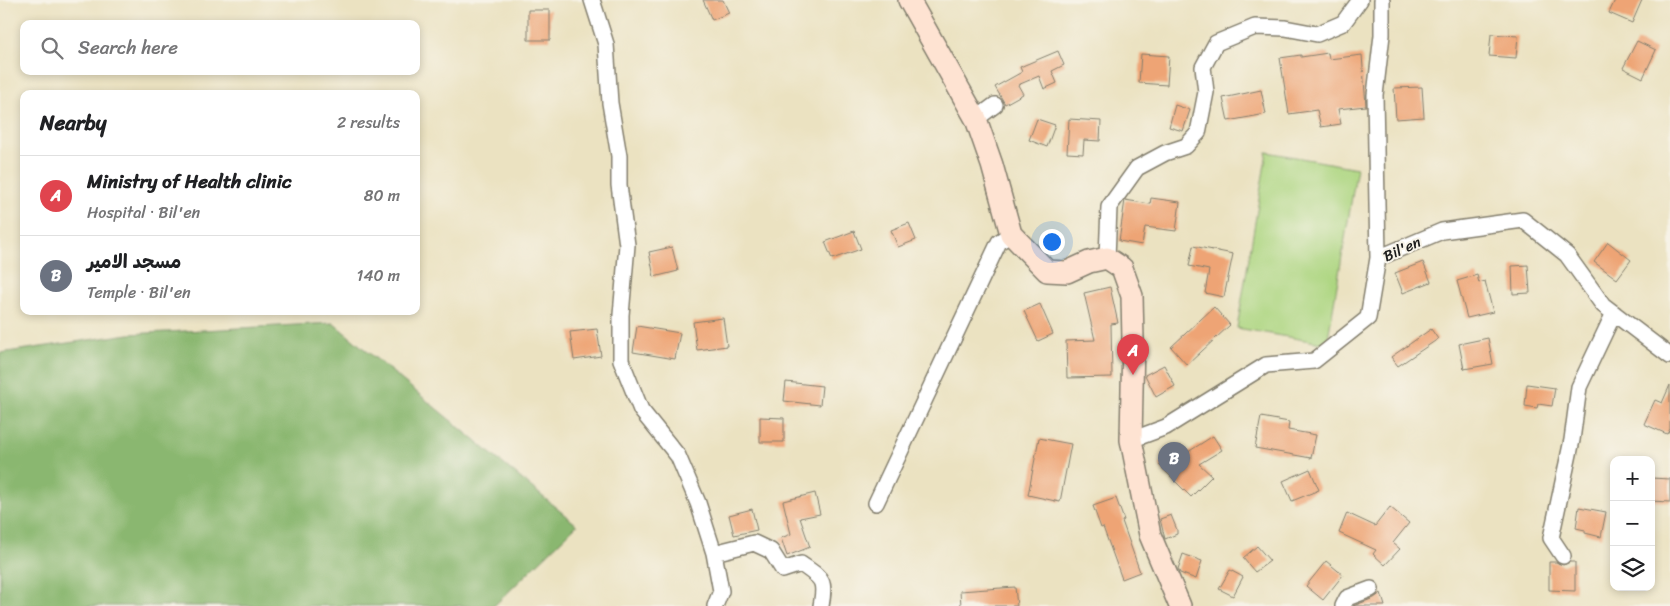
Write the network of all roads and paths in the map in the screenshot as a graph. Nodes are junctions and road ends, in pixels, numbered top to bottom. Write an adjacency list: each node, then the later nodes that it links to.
1 (592, 0): 14 (street)
2 (910, 0): 6 (street)
3 (1360, 0): 8 (street)
4 (1382, 0): 9 (street)
5 (995, 104): 6 (street)
6 (976, 119): 7 (street)
7 (1011, 234): 8 (street); 13 (street)
8 (1107, 258): 12 (street)
9 (1378, 258): 10 (street, Bil'en); 12 (street, Bil'en)
10 (1614, 313): 11 (street, Bil'en); 15 (street)
11 (1670, 356)
12 (1131, 440): 19 (street)
13 (876, 503)
14 (714, 553): 17 (street); 18 (street)
15 (1563, 556)
16 (1372, 589): 20 (street)
17 (715, 606)
18 (821, 606)
19 (1180, 606)
20 (1343, 606)

